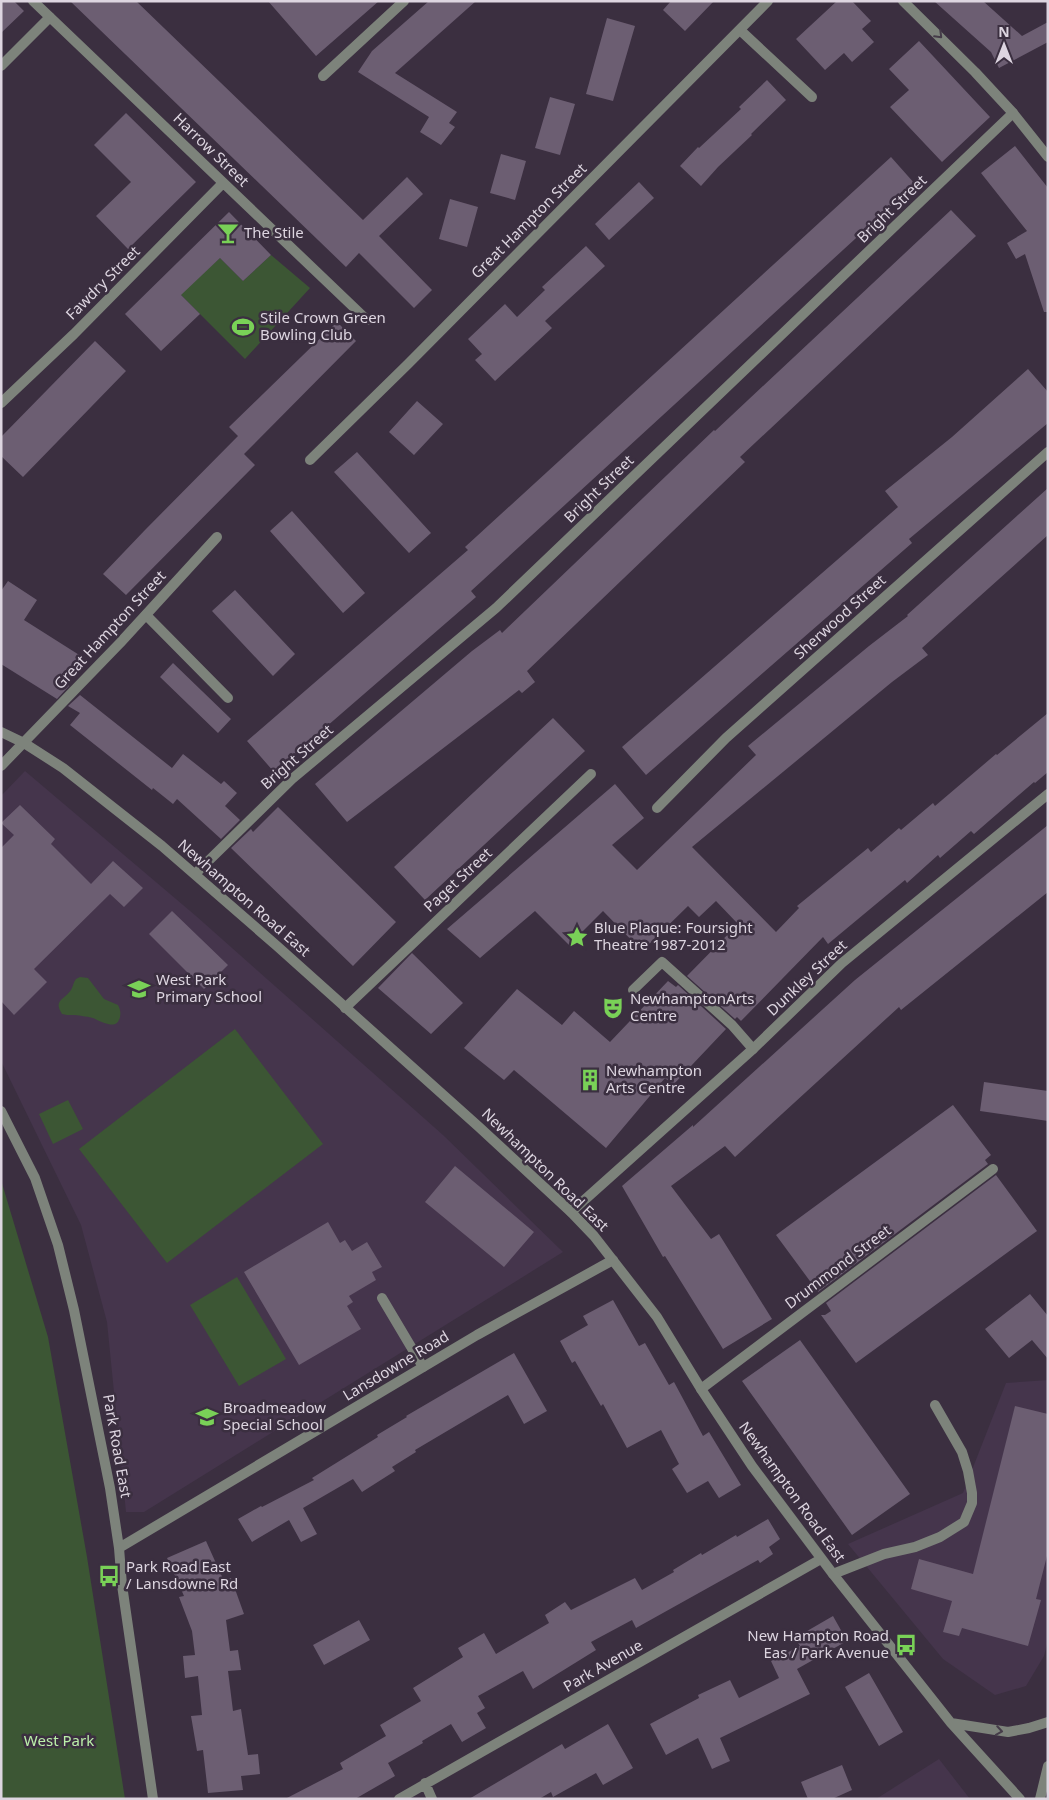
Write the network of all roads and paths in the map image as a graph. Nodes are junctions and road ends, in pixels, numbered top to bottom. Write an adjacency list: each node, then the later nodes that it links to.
1 (33, 1): 5 (street, Harrow Street)
2 (404, 1): 8 (street)
3 (768, 1): 6 (street, Great Hampton Street)
4 (904, 1): 10 (street, one-way to 10)
5 (50, 17): 7 (street); 12 (street, Harrow Street)
6 (740, 30): 9 (street); 16 (street, Great Hampton Street)
7 (1, 66)
8 (323, 76)
9 (812, 97)
10 (1013, 113): 11 (street); 26 (street, Bright Street)
11 (1048, 157)
12 (223, 183): 13 (street, Harrow Street); 14 (street, Fawdry Street)
13 (367, 320)
14 (1, 403)
15 (1048, 452): 25 (street, Sherwood Street)
16 (310, 460)
17 (217, 537): 18 (street, Great Hampton Street)
18 (146, 614): 19 (street); 21 (street, Great Hampton Street)
19 (228, 698)
20 (1, 732): 21 (street, Newhampton Road East)
21 (24, 743): 22 (street, Great Hampton Street); 26 (street, Newhampton Road East)
22 (1, 766)
23 (592, 774): 28 (street, Paget Street)
24 (1048, 794): 29 (street, Dunkley Street)
25 (657, 808)
26 (195, 874): 28 (street, Newhampton Road East)
27 (633, 990): 29 (street)
28 (345, 1008): 32 (street, Newhampton Road East)
29 (753, 1049): 32 (street, Dunkley Street)
30 (1, 1111): 38 (street, Park Road East)
31 (993, 1169): 36 (street, Drummond Street)
32 (571, 1212): 33 (street, Newhampton Road East)
33 (613, 1260): 35 (street, Lansdowne Road); 36 (street, Newhampton Road East)
34 (382, 1298): 35 (street)
35 (423, 1367): 38 (street, Lansdowne Road)
36 (701, 1390): 39 (street, Newhampton Road East)
37 (935, 1405): 40 (street)
38 (119, 1548): 45 (street, Park Road East)
39 (822, 1559): 40 (street, Newhampton Road East); 44 (street, Park Avenue)
40 (833, 1574): 41 (street, Newhampton Road East)
41 (951, 1722): 42 (street, one-way to 42); 48 (street, Newhampton Road East)
42 (1048, 1722)
43 (1048, 1766): 49 (street)
44 (425, 1783): 46 (street, Park Avenue); 47 (street)
45 (153, 1799)
46 (399, 1799)
47 (432, 1799)
48 (1020, 1799)
49 (1040, 1799)

